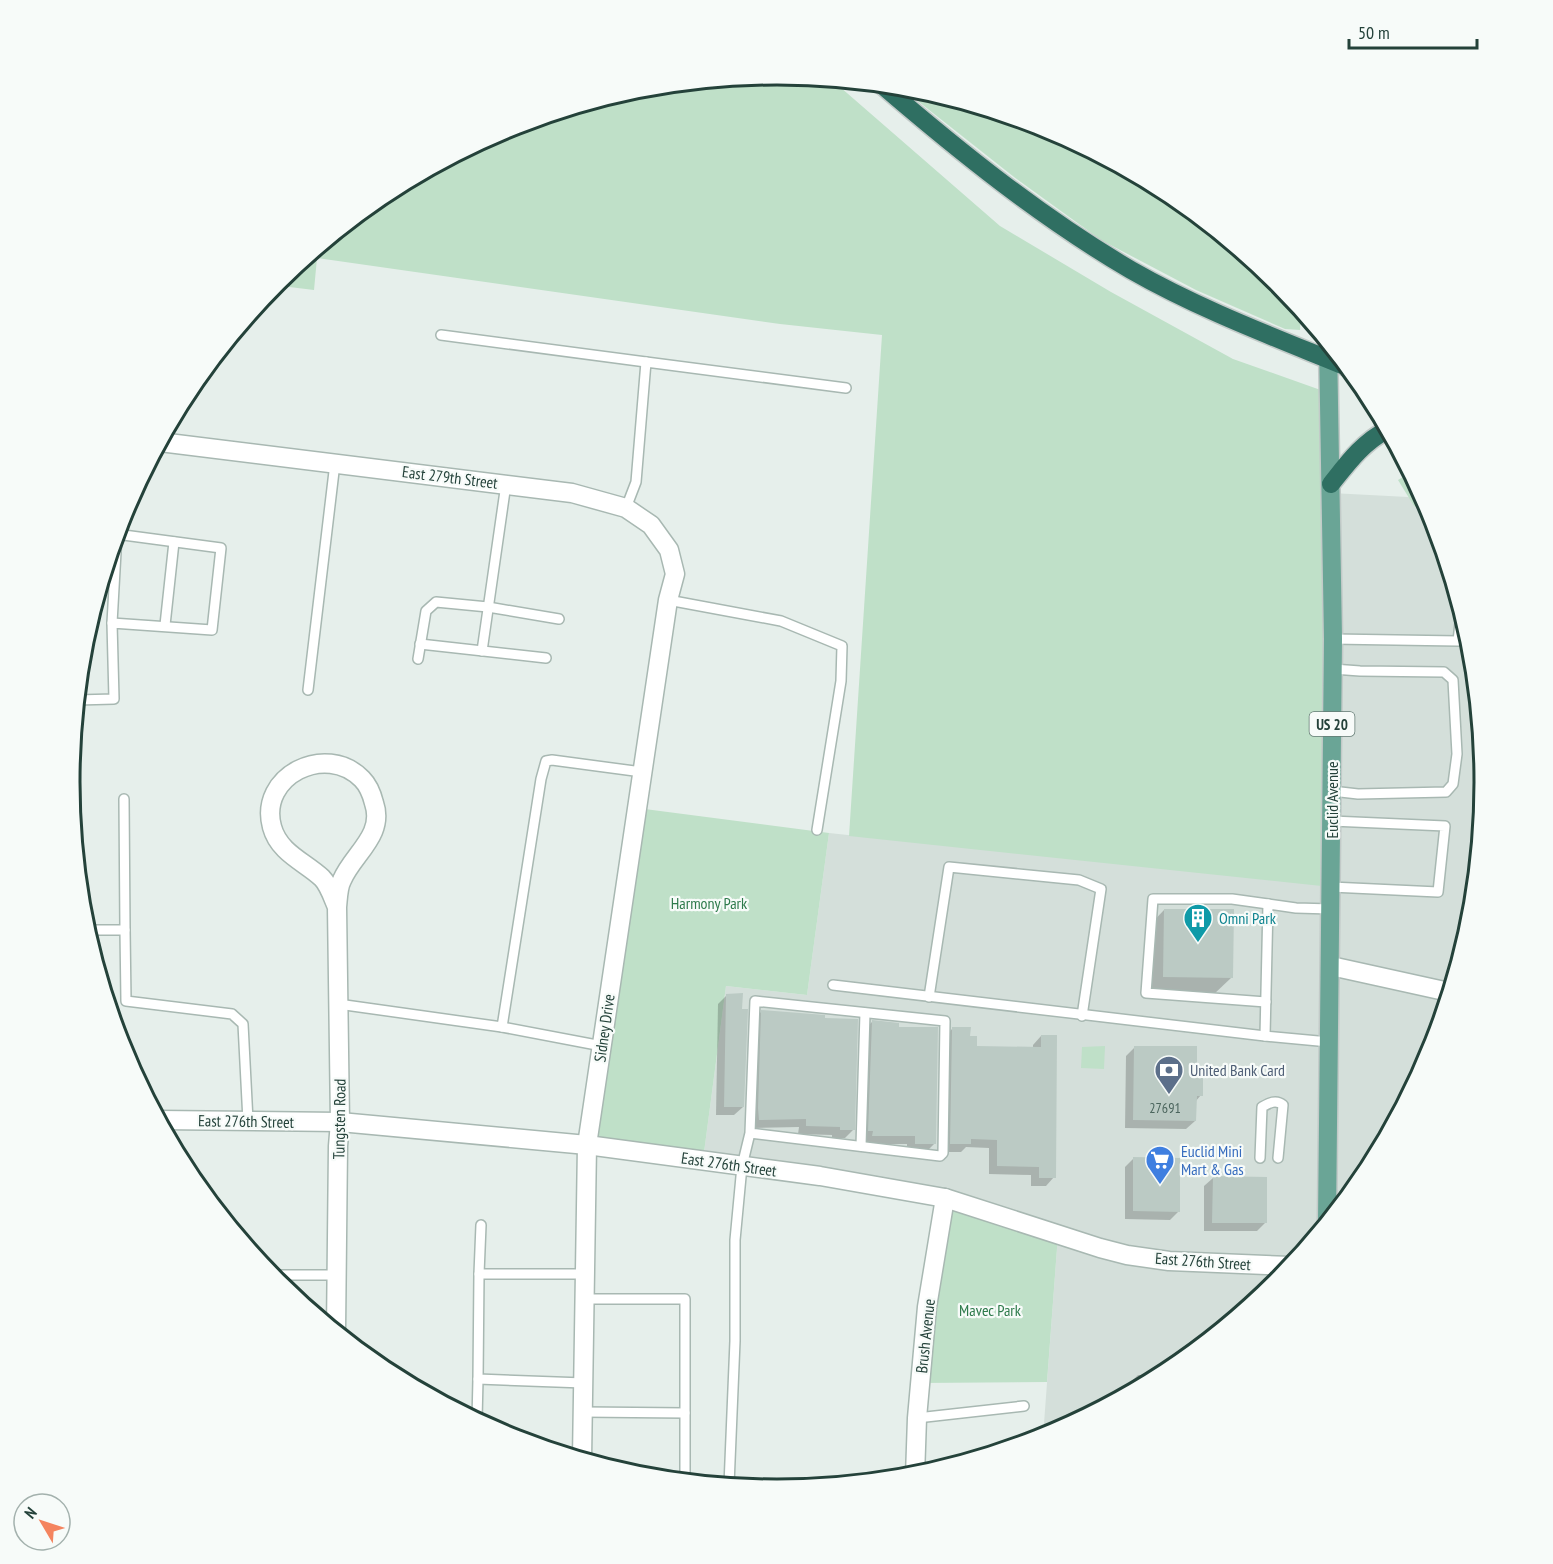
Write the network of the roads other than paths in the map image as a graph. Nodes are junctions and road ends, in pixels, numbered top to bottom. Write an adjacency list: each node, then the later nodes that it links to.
1 (895, 95): 3 (highway)
2 (441, 335): 5 (lane)
3 (1324, 351)
4 (1328, 357): 11 (main road, Euclid Avenue / US 20)
5 (646, 362): 6 (lane); 12 (lane)
6 (846, 388)
7 (1380, 434): 11 (highway)
8 (168, 443): 9 (street, East 279th Street)
9 (335, 463): 10 (street, East 279th Street); 28 (lane)
10 (506, 484): 12 (street, East 279th Street); 17 (lane)
11 (1331, 484): 22 (main road, Euclid Avenue / US 20)
12 (626, 508): 16 (street, East 279th Street)
13 (125, 535): 14 (lane)
14 (174, 542): 20 (lane); 20 (lane)
15 (115, 562): 19 (lane)
16 (668, 600): 30 (street, Sidney Drive); 34 (lane)
17 (488, 607): 18 (lane); 23 (lane); 24 (lane)
18 (559, 619)
19 (112, 623): 20 (lane); 29 (lane)
20 (165, 626)
21 (1458, 638): 22 (lane)
22 (1333, 639): 27 (main road, Euclid Avenue / US 20)
23 (420, 644): 24 (lane); 26 (lane)
24 (482, 651): 25 (lane)
25 (546, 658)
26 (418, 659)
27 (1332, 669): 31 (main road, Euclid Avenue / US 20); 31 (lane)
28 (308, 690)
29 (84, 700)
30 (642, 772): 49 (lane); 52 (street, Sidney Drive)
31 (1332, 791): 33 (main road, Euclid Avenue / US 20)
32 (124, 799): 40 (lane)
33 (1332, 821): 35 (main road, Euclid Avenue / US 20); 35 (lane)
34 (817, 830)
35 (1331, 887): 38 (main road, Euclid Avenue / US 20)
36 (1268, 904): 38 (lane); 45 (lane); 45 (lane)
37 (337, 907): 37 (street, Tungsten Road); 46 (street, Tungsten Road)
38 (1331, 909): 41 (main road, Euclid Avenue / US 20)
39 (96, 930): 40 (lane)
40 (125, 930): 54 (lane)
41 (1331, 966): 43 (street); 51 (main road, Euclid Avenue / US 20)
42 (833, 985): 44 (lane)
43 (1442, 990)
44 (929, 997): 48 (lane); 48 (lane)
45 (1266, 1002): 50 (lane)
46 (338, 1004): 49 (lane); 55 (street, Tungsten Road)
47 (865, 1013): 56 (lane); 58 (lane); 58 (lane)
48 (1082, 1016): 50 (lane)
49 (502, 1027): 52 (lane)
50 (1265, 1036): 51 (lane)
51 (1329, 1042): 63 (main road, Euclid Avenue / US 20)
52 (602, 1046): 57 (street, Sidney Drive)
53 (168, 1120): 54 (street, East 276th Street)
54 (248, 1121): 55 (street, East 276th Street)
55 (340, 1122): 57 (street, East 276th Street); 69 (street, Tungsten Road)
56 (750, 1133): 58 (lane); 61 (lane)
57 (587, 1145): 61 (street, East 276th Street); 67 (street, Sidney Drive)
58 (861, 1146)
59 (1260, 1158): 60 (lane)
60 (1278, 1158)
61 (742, 1166): 62 (street, East 276th Street); 82 (lane)
62 (945, 1198): 65 (street, East 276th Street); 78 (street, Brush Avenue)
63 (1327, 1208)
64 (481, 1225): 66 (lane)
65 (1278, 1266)
66 (479, 1274): 67 (lane); 72 (lane)
67 (585, 1274): 70 (street, Sidney Drive)
68 (284, 1275): 69 (lane)
69 (337, 1275): 71 (street, Tungsten Road)
70 (585, 1299): 73 (street, Sidney Drive); 77 (lane)
71 (336, 1322)
72 (478, 1379): 73 (lane); 75 (lane)
73 (584, 1383): 76 (street, Sidney Drive)
74 (1024, 1406): 78 (lane)
75 (477, 1411)
76 (583, 1412): 77 (lane); 79 (street, Sidney Drive)
77 (685, 1413): 81 (lane)
78 (916, 1418): 80 (street, Brush Avenue)
79 (582, 1451)
80 (915, 1465)
81 (686, 1473)
82 (729, 1478)

